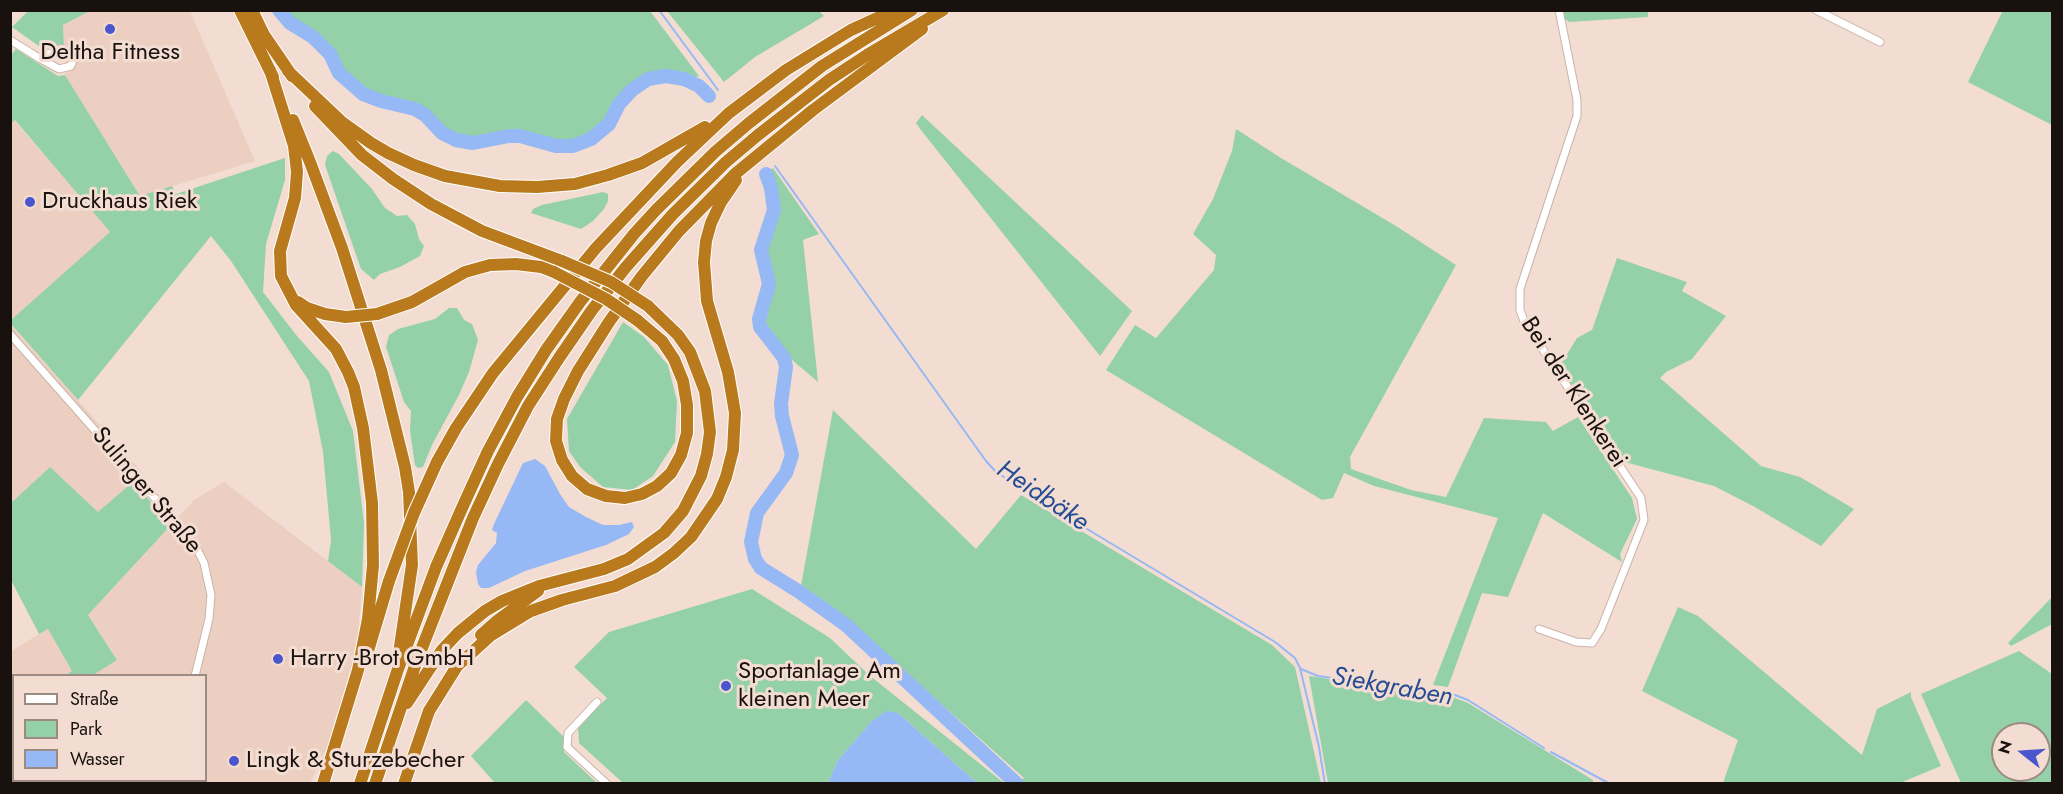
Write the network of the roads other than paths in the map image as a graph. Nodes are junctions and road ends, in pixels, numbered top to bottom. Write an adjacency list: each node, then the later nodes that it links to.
1 (896, 10): 12 (highway)
2 (912, 10): 20 (highway)
3 (945, 10): 13 (highway); 24 (highway)
4 (1559, 10): 18 (street, Bei der Klenkerei)
5 (1816, 10): 8 (street)
6 (248, 11): 10 (highway); 11 (highway)
7 (10, 40): 9 (street)
8 (1880, 42)
9 (39, 58)
10 (270, 70): 15 (highway); 20 (highway)
11 (288, 71): 12 (highway); 14 (highway)
12 (729, 113): 22 (highway, bridge)
13 (753, 158): 14 (highway, bridge); 19 (highway)
14 (558, 267): 15 (highway, bridge); 17 (highway, bridge)
15 (287, 290): 22 (highway)
16 (10, 334): 21 (street, Sulinger Straße)
17 (552, 582): 19 (highway); 24 (highway)
18 (1539, 629)
19 (456, 668): 28 (highway)
20 (397, 672): 26 (highway)
21 (195, 674)
22 (350, 700): 25 (highway)
23 (597, 702): 29 (street)
24 (396, 719): 27 (highway)
25 (323, 783)
26 (360, 783)
27 (375, 783)
28 (404, 783)
29 (607, 783)

